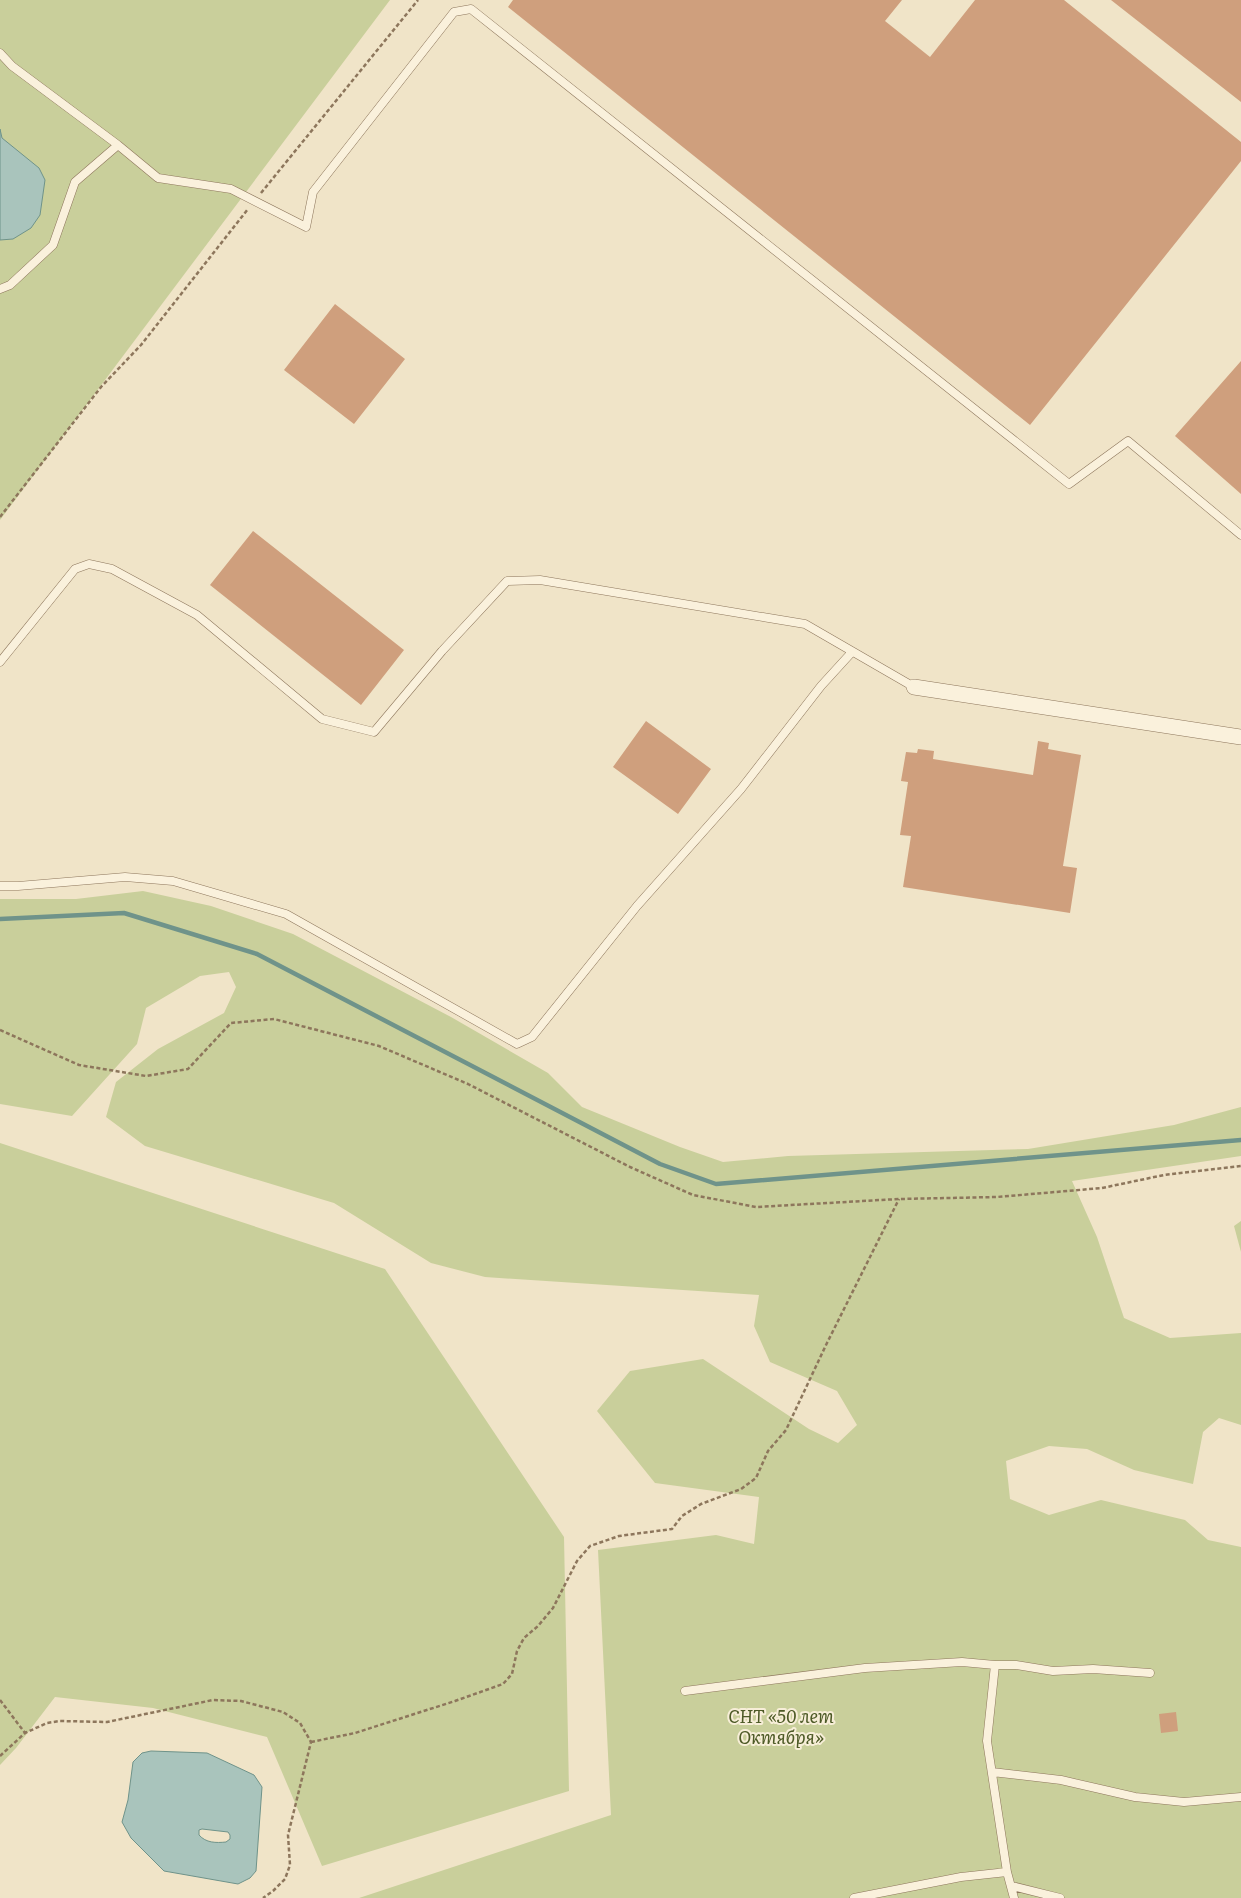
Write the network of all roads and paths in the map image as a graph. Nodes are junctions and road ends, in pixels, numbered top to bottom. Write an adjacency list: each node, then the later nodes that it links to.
1 (418, 0): 4 (path)
2 (0, 53): 3 (lane)
3 (118, 145): 4 (lane); 5 (lane)
4 (254, 200): 6 (path); 7 (lane)
5 (0, 289)
6 (0, 517)
7 (1241, 535)
8 (852, 652): 9 (lane); 10 (lane); 12 (lane)
9 (0, 662)
10 (914, 687): 11 (street)
11 (1241, 737)
12 (0, 886)
13 (0, 1030): 15 (path)
14 (1241, 1166): 15 (path)
15 (899, 1199): 21 (path)
16 (995, 1666): 17 (lane); 18 (lane); 23 (lane)
17 (1150, 1673)
18 (685, 1692)
19 (0, 1700): 20 (path)
20 (25, 1733): 21 (path); 22 (path)
21 (311, 1742): 27 (path)
22 (0, 1756)
23 (992, 1772): 24 (lane); 25 (lane)
24 (1241, 1797)
25 (1007, 1872): 26 (lane); 28 (lane)
26 (1012, 1886): 29 (lane); 30 (lane)
27 (263, 1898)
28 (854, 1898)
29 (1014, 1898)
30 (1060, 1898)

